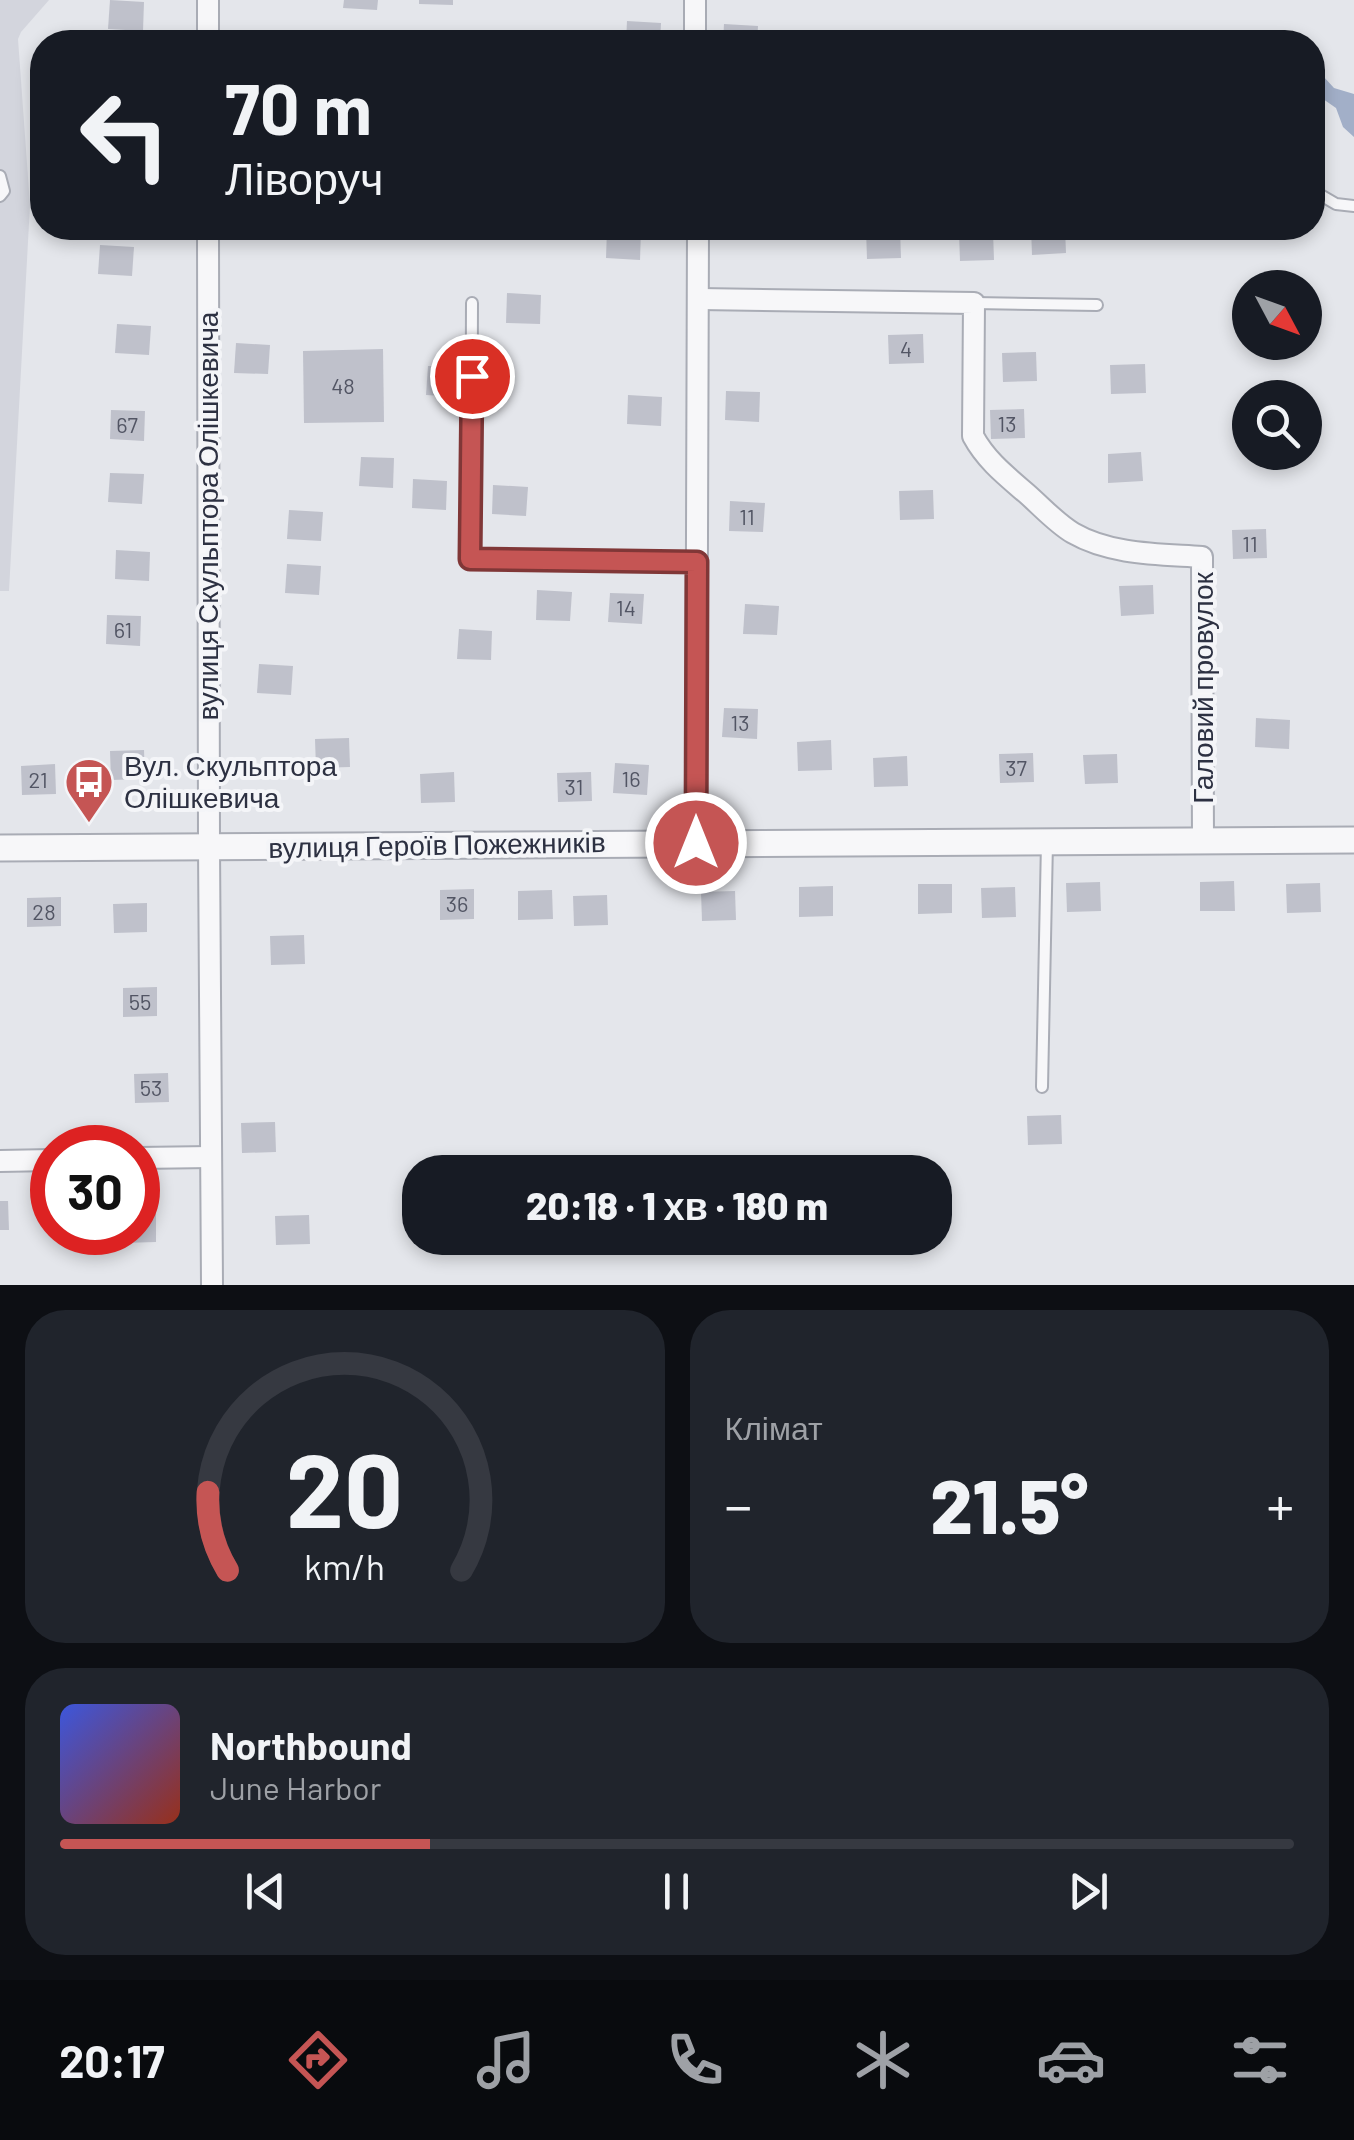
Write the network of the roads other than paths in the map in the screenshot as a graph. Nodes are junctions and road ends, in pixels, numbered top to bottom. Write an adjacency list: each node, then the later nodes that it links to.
1 (208, 0): 3 (street)
2 (694, 0): 4 (street)
3 (208, 30)
4 (695, 30)
5 (0, 176): 6 (lane)
6 (0, 196)
7 (1325, 198): 8 (lane)
8 (1354, 206)
9 (208, 240): 20 (street, вулиця Скульптора Олішкевича)
10 (698, 240): 11 (street)
11 (700, 298): 13 (street); 15 (street)
12 (472, 303): 15 (lane)
13 (974, 303): 14 (lane); 16 (street, Галовий провулок)
14 (1098, 305)
15 (697, 562): 19 (street)
16 (1203, 840): 17 (street, вулиця Героїв Пожежників); 18 (street, вулиця Героїв Пожежників)
17 (1354, 840)
18 (1047, 841): 19 (street, вулиця Героїв Пожежників); 22 (lane)
19 (696, 843): 20 (street, вулиця Героїв Пожежників)
20 (209, 847): 21 (street, вулиця Героїв Пожежників); 23 (street, вулиця Скульптора Олішкевича)
21 (0, 848)
22 (1042, 1088)
23 (212, 1156): 24 (street); 27 (street, вулиця Скульптора Олішкевича)
24 (160, 1157)
25 (30, 1161): 26 (street)
26 (0, 1162)
27 (212, 1285)

